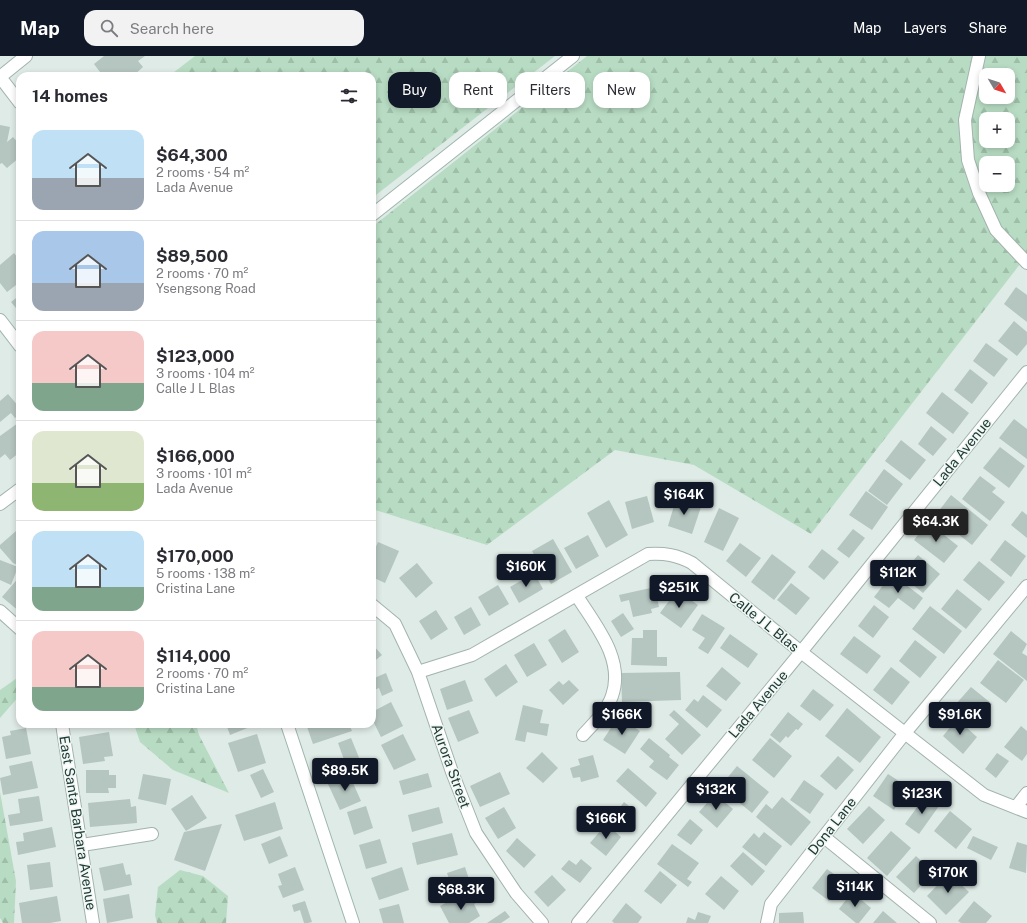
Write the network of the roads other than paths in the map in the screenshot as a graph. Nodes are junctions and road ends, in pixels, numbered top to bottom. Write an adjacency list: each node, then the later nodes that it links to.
1 (26, 56): 4 (street)
2 (573, 56): 6 (street)
3 (978, 56): 7 (street)
4 (0, 78): 5 (street)
5 (16, 98)
6 (376, 213)
7 (1027, 263)
8 (0, 320): 9 (street)
9 (16, 341)
10 (1027, 372): 18 (street, Lada Avenue)
11 (16, 492): 12 (street)
12 (0, 504)
13 (1027, 586): 22 (street, Dona Lane)
14 (577, 596): 18 (street, Calle J L Blas); 19 (street, Calle J L Blas); 23 (street)
15 (376, 608): 19 (street, Aurora Street)
16 (0, 611): 17 (street)
17 (16, 625)
18 (801, 652): 22 (street, Calle J L Blas); 32 (street, Lada Avenue)
19 (418, 672): 31 (street, Aurora Street)
20 (63, 728): 28 (street, East Santa Barbara Avenue)
21 (288, 728): 30 (street)
22 (905, 733): 25 (street, Calle J L Blas); 27 (street, Dona Lane)
23 (583, 735)
24 (1027, 793): 25 (street)
25 (1022, 809)
26 (152, 834): 28 (street)
27 (824, 837): 33 (street, Dona Lane); 34 (street)
28 (82, 845): 29 (street, East Santa Barbara Avenue)
29 (93, 923)
30 (353, 923)
31 (542, 923)
32 (578, 923)
33 (767, 923)
34 (930, 923)

